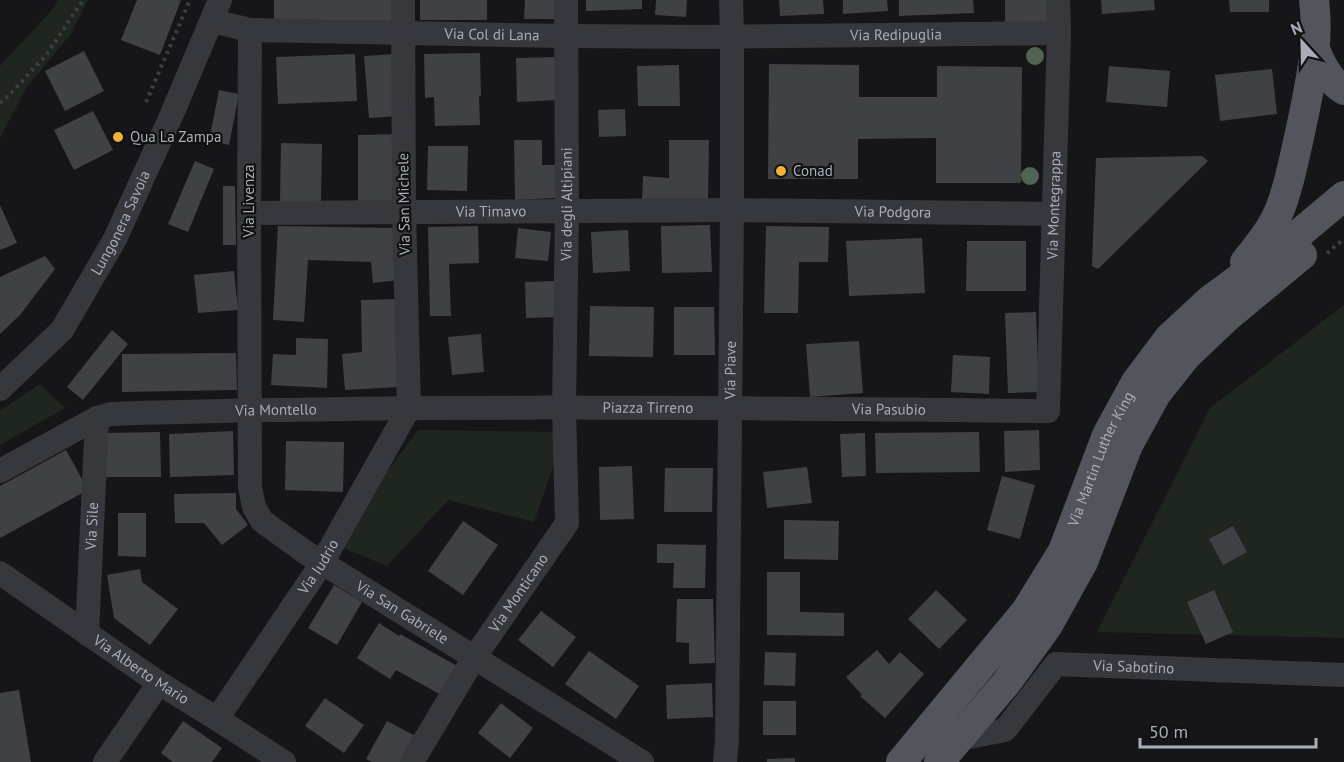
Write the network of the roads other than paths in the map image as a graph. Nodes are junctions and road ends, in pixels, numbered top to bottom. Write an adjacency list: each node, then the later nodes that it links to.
1 (403, 0): 8 (street, Via San Michele)
2 (566, 0): 10 (street, Via degli Altipiani)
3 (731, 0): 11 (street, Via Piave)
4 (1058, 0): 9 (street, Via Montegrappa)
5 (1316, 2): 12 (main road)
6 (216, 10): 7 (street); 22 (street, Lungonera Savoia)
7 (249, 30): 8 (street, Via Col di Lana); 17 (street, Via Livenza)
8 (402, 33): 10 (street, Via Col di Lana); 18 (street, Via San Michele)
9 (1059, 33): 11 (street, Via Redipuglia); 19 (street, Via Montegrappa)
10 (566, 36): 11 (street, Via Col di Lana); 16 (street, Via degli Altipiani)
11 (732, 37): 15 (street, Via Piave)
12 (1315, 49): 13 (main road); 21 (main road)
13 (1344, 90)
14 (1344, 196): 21 (main road, Via Martin Luther King)
15 (732, 210): 16 (street, Via Timavo); 19 (street, Via Podgora); 25 (street, Via Piave)
16 (567, 211): 18 (street, Via Timavo); 24 (street, Via degli Altipiani)
17 (249, 213): 18 (street, Via Timavo); 26 (street, Via Livenza)
18 (404, 213): 23 (street, Via San Michele)
19 (1054, 214): 27 (street, Via Montegrappa)
20 (1344, 221): 37 (main road, Via Martin Luther King)
21 (1210, 300): 43 (main road, Via Martin Luther King)
22 (0, 389)
23 (409, 408): 24 (street, Via Montello); 26 (street, Via Montello); 30 (street, Via Iudrio)
24 (564, 408): 25 (street, Piazza Tirreno); 33 (street, Via Monticano)
25 (730, 408): 27 (street, Via Pasubio); 38 (street, Via Piave)
26 (250, 410): 28 (street, Via Montello); 30 (street, Via San Gabriele)
27 (1048, 411)
28 (97, 418): 29 (street, Via Montello); 32 (street, Via Sile)
29 (0, 471)
30 (322, 563): 33 (street, Via San Gabriele); 36 (street, Via Iudrio)
31 (0, 573): 32 (street, Via Alberto Mario)
32 (87, 634): 35 (street, Via Alberto Mario)
33 (474, 658): 41 (street, Via Monticano); 42 (street, Via San Gabriele)
34 (1344, 675): 37 (street, Via Sabotino)
35 (159, 683): 36 (street, Via Alberto Mario); 39 (street)
36 (218, 719): 40 (street, Via Alberto Mario)
37 (959, 739): 44 (main road, Via Martin Luther King)
38 (727, 755)
39 (105, 762)
40 (284, 762)
41 (412, 762)
42 (642, 762)
43 (901, 762)
44 (939, 762)

